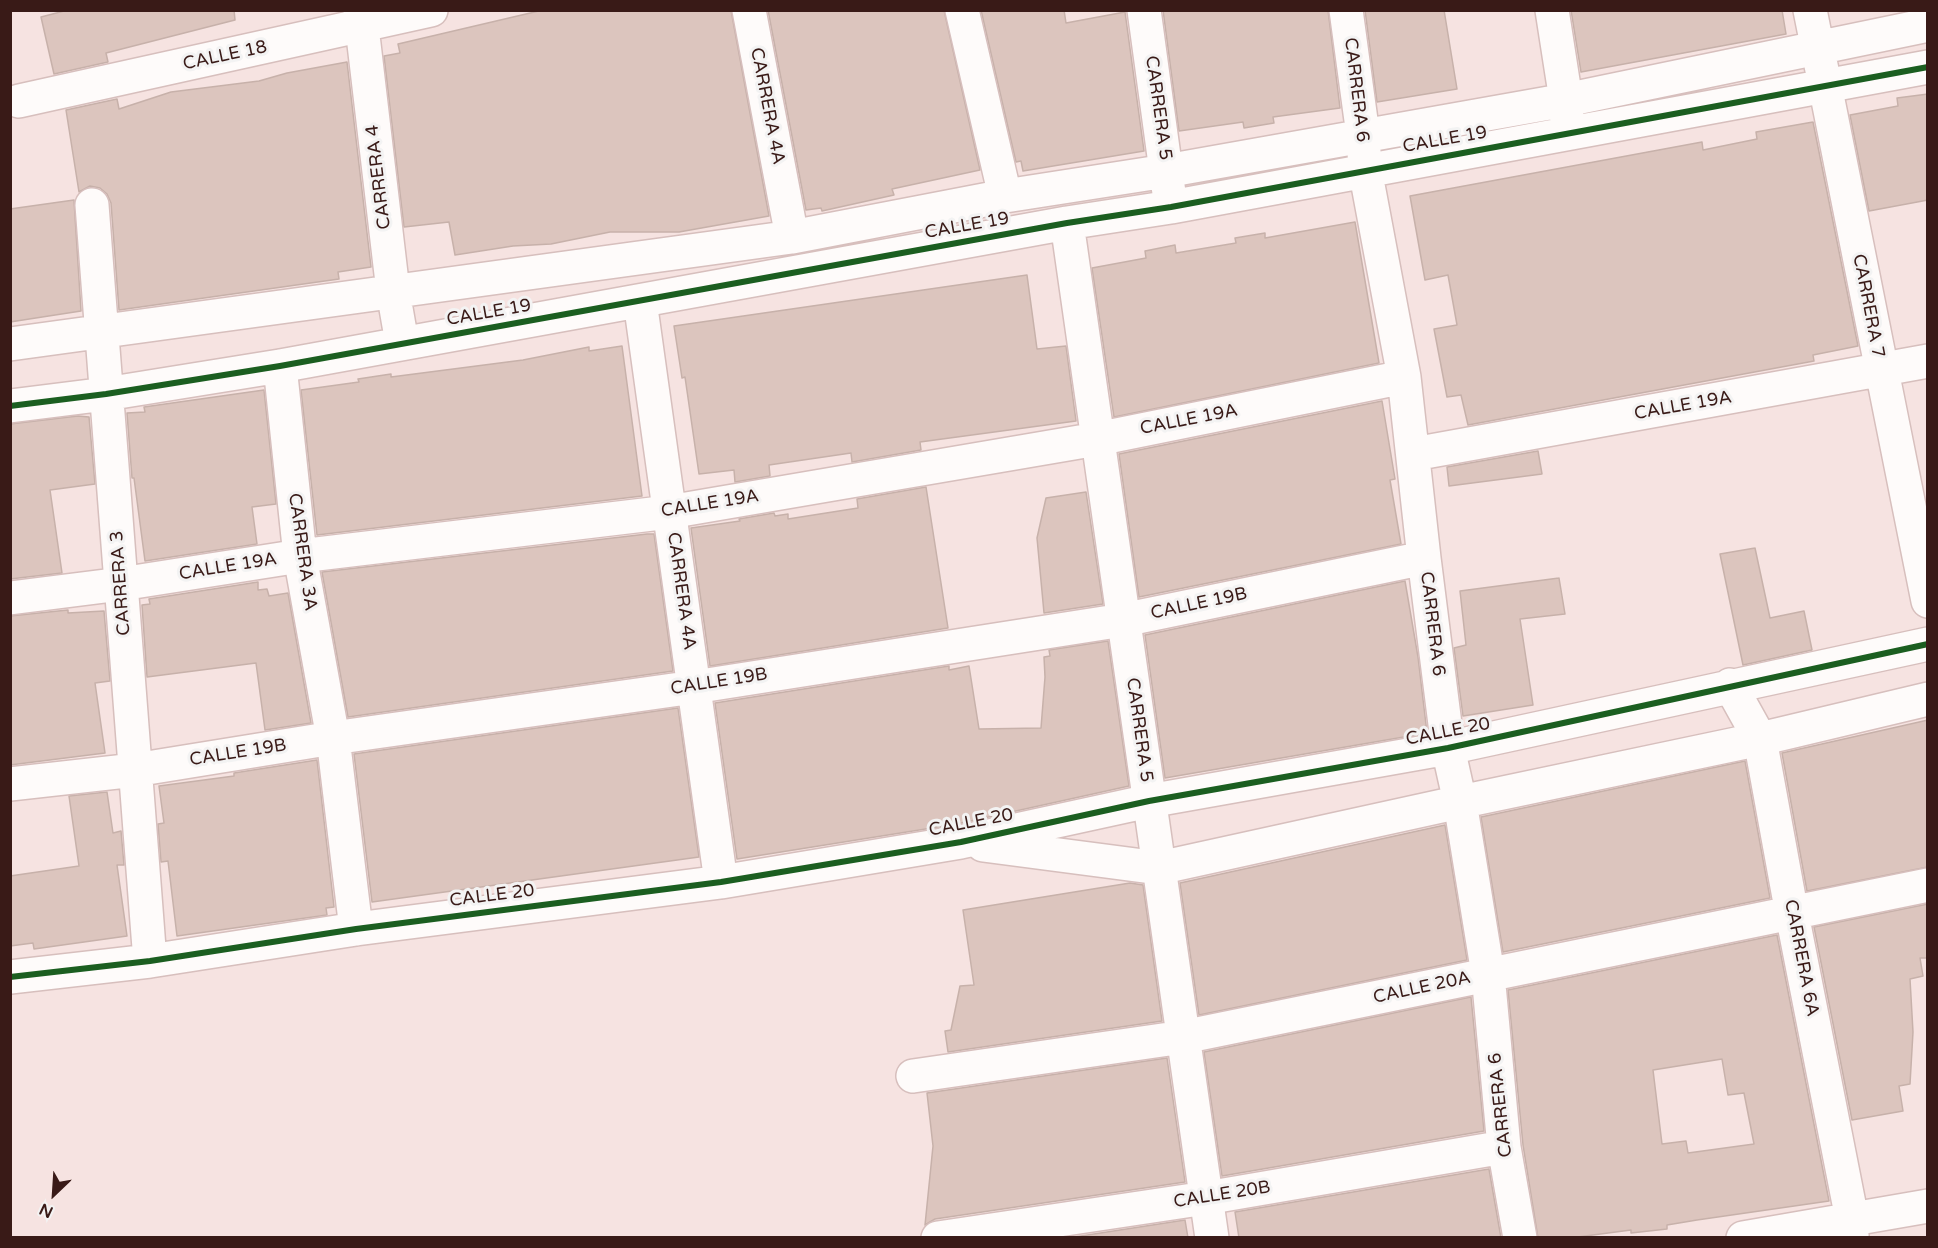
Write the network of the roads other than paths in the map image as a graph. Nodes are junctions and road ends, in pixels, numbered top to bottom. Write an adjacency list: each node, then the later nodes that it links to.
1 (431, 10): 8 (street, CALLE 18)
2 (748, 10): 23 (street, CARRERA 4A)
3 (962, 10): 19 (street)
4 (1144, 10): 18 (street, CARRERA 5)
5 (1346, 10): 16 (street, CARRERA 6)
6 (1552, 10): 13 (street)
7 (1810, 10): 10 (street, CARRERA 7)
8 (361, 19): 14 (street, CALLE 18); 24 (street, CARRERA 4)
9 (1928, 25): 10 (street, CALLE 19)
10 (1817, 48): 12 (street, CARRERA 7); 13 (street, CALLE 19)
11 (1928, 68): 12 (street, CALLE 19)
12 (1825, 86): 15 (street, CALLE 19); 31 (street, CARRERA 7)
13 (1566, 100): 15 (street); 16 (street, CALLE 19)
14 (19, 101)
15 (1567, 133): 17 (street, CALLE 19)
16 (1363, 135): 17 (street, CARRERA 6); 18 (street, CALLE 19)
17 (1365, 170): 21 (street, CALLE 19); 32 (street, CARRERA 6)
18 (1166, 171): 19 (street, CALLE 19); 21 (street, CARRERA 5)
19 (1005, 196): 23 (street, CALLE 19)
20 (92, 205): 26 (street, CARRERA 3)
21 (1171, 207): 22 (street, CALLE 19)
22 (1067, 223): 25 (street, CALLE 19); 35 (street, CARRERA 5)
23 (792, 237): 24 (street, CALLE 19)
24 (393, 291): 26 (street, CALLE 19); 28 (street, CARRERA 4)
25 (640, 300): 28 (street, CALLE 19); 37 (street, CARRERA 4A)
26 (101, 332): 27 (street, CALLE 19); 33 (street, CARRERA 3)
27 (10, 344)
28 (402, 344): 30 (street, CALLE 19)
29 (1928, 361): 31 (street, CALLE 19A)
30 (280, 366): 33 (street, CALLE 19); 38 (street, CARRERA 3A)
31 (1881, 371): 36 (street, CALLE 19A); 42 (street, CARRERA 7)
32 (1404, 377): 35 (street, CALLE 19A); 36 (street, CARRERA 6)
33 (106, 394): 34 (street, CALLE 19); 40 (street, CARRERA 3)
34 (10, 406)
35 (1097, 439): 37 (street, CALLE 19A); 43 (street, CARRERA 5)
36 (1414, 454): 39 (street, CARRERA 6)
37 (669, 512): 38 (street, CALLE 19A); 46 (street, CARRERA 4A)
38 (300, 556): 40 (street, CALLE 19A); 48 (street, CARRERA 3A)
39 (1424, 558): 43 (street, CALLE 19B); 50 (street, CARRERA 6)
40 (121, 584): 41 (street, CALLE 19A); 51 (street, CARRERA 3)
41 (10, 598)
42 (1928, 601)
43 (1123, 620): 46 (street, CALLE 19B); 53 (street, CARRERA 5)
44 (1928, 644): 45 (street, CALLE 20)
45 (1730, 686): 49 (street, CARRERA 6A); 50 (street, CALLE 20)
46 (694, 687): 48 (street, CALLE 19B); 57 (street, CARRERA 4A)
47 (1928, 699): 49 (street, CALLE 20)
48 (333, 738): 51 (street, CALLE 19B); 60 (street, CARRERA 3A)
49 (1760, 739): 54 (street, CALLE 20); 59 (street, CARRERA 6A)
50 (1448, 748): 53 (street, CALLE 20); 54 (street, CARRERA 6)
51 (135, 770): 52 (street, CALLE 19B); 61 (street, CARRERA 3)
52 (10, 784)
53 (1149, 801): 55 (street, CALLE 20); 56 (street, CARRERA 5)
54 (1460, 802): 56 (street, CALLE 20); 62 (street, CARRERA 6)
55 (961, 842): 56 (street, CALLE 20); 57 (street, CALLE 20)
56 (1159, 868): 64 (street, CARRERA 5)
57 (721, 882): 60 (street, CALLE 20)
58 (1928, 885): 59 (street, CALLE 20A)
59 (1792, 914): 62 (street, CALLE 20A); 69 (street, CARRERA 6A)
60 (356, 929): 61 (street, CALLE 20)
61 (150, 961): 63 (street, CALLE 20)
62 (1488, 974): 64 (street, CALLE 20A); 66 (street, CARRERA 6)
63 (10, 976)
64 (1183, 1037): 65 (street, CALLE 20A); 67 (street, CARRERA 5)
65 (914, 1076)
66 (1504, 1147): 67 (street, CALLE 20B); 72 (street, CARRERA 6)
67 (1206, 1198): 70 (street, CALLE 20B); 71 (street, CARRERA 5)
68 (1928, 1206): 69 (street)
69 (1852, 1228): 73 (street)
70 (938, 1238)
71 (1212, 1238)
72 (1520, 1238)
73 (1743, 1238)

